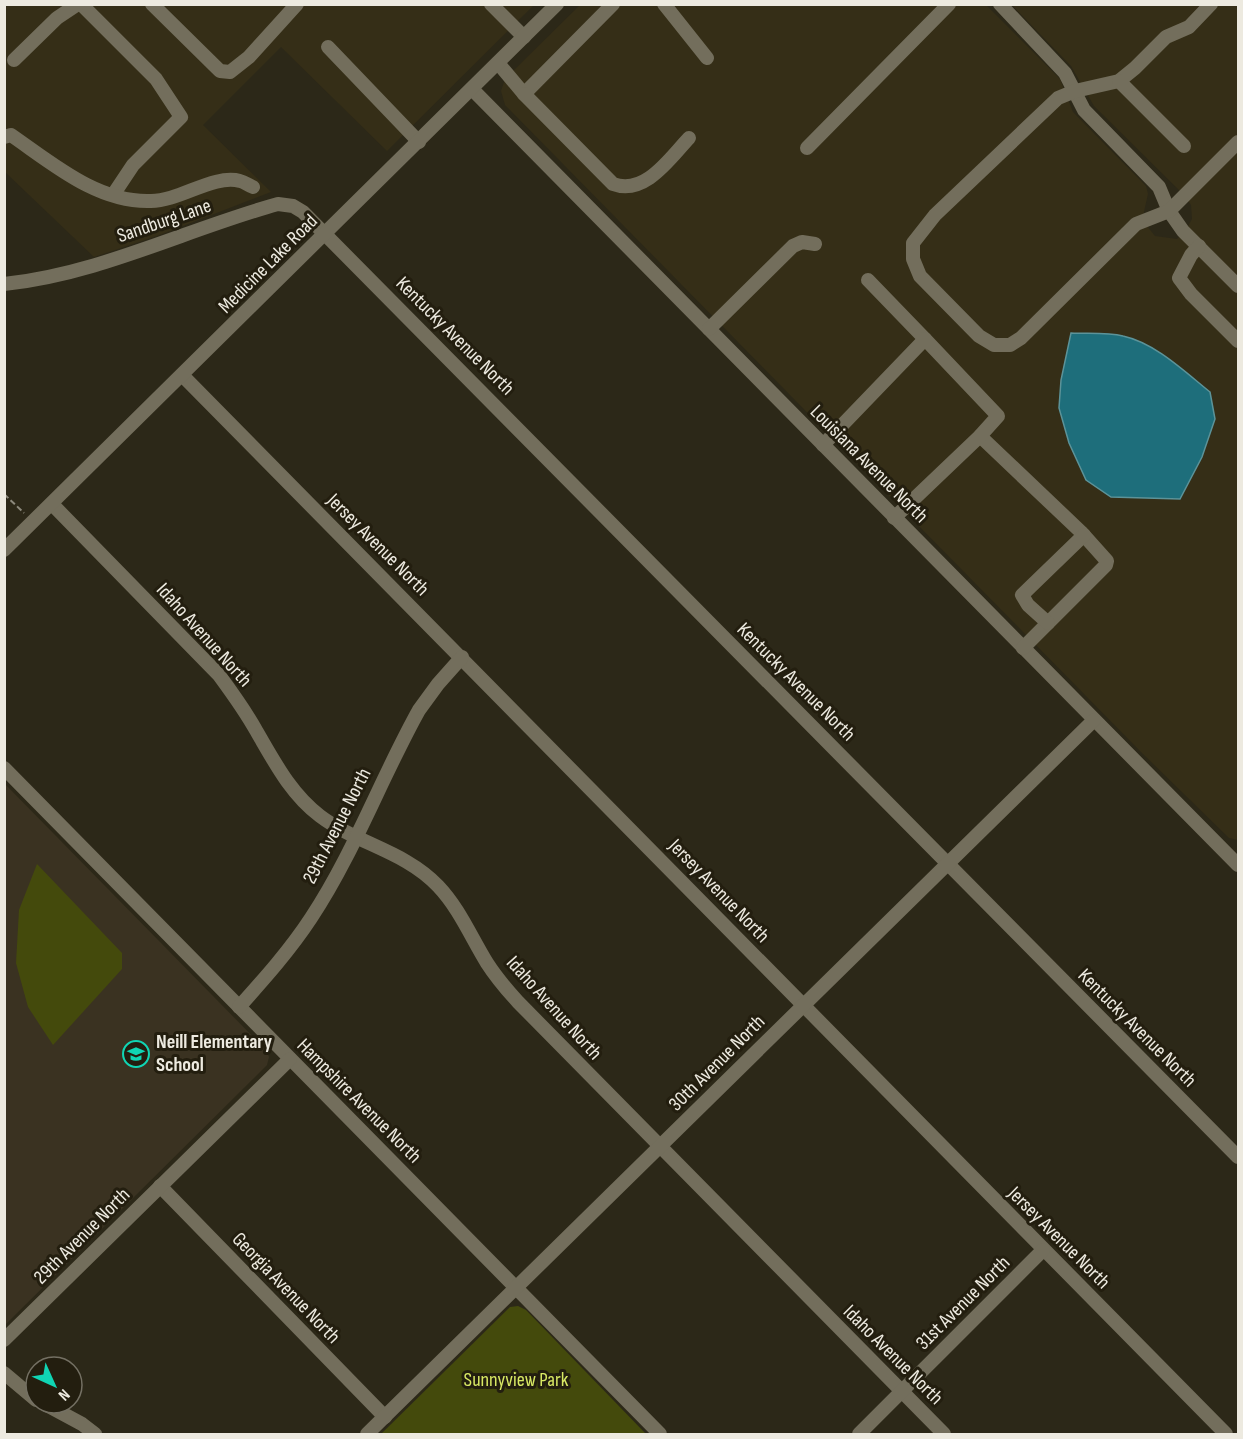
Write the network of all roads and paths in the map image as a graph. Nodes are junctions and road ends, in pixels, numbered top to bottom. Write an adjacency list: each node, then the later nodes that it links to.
1 (80, 4): 14 (street); 27 (street)
2 (152, 4): 3 (street)
3 (297, 4)
4 (491, 4): 11 (street)
5 (557, 4): 11 (street, Medicine Lake Road)
6 (613, 4): 19 (street)
7 (664, 4): 13 (street)
8 (949, 4): 25 (street)
9 (1211, 4): 16 (street)
10 (1004, 6): 18 (street)
11 (525, 37): 15 (street, Medicine Lake Road)
12 (328, 47): 22 (street)
13 (707, 58)
14 (14, 60)
15 (498, 63): 17 (street, Medicine Lake Road); 19 (street)
16 (1119, 81): 18 (street); 24 (street)
17 (472, 89): 22 (street, Medicine Lake Road); 35 (street, Louisiana Avenue North)
18 (1075, 91): 28 (street); 28 (street)
19 (524, 94): 21 (street)
20 (4, 137): 27 (street)
21 (689, 138)
22 (419, 142): 29 (street, Medicine Lake Road)
23 (1239, 142): 28 (street)
24 (1184, 146)
25 (807, 148)
26 (253, 187): 27 (street)
27 (113, 195)
28 (1169, 211): 31 (street)
29 (326, 234): 33 (street, Sandburg Lane); 38 (street, Medicine Lake Road); 54 (street, Kentucky Avenue North)
30 (815, 244): 35 (street)
31 (1199, 246): 34 (street); 37 (street)
32 (868, 280): 36 (street)
33 (4, 284)
34 (1239, 286)
35 (708, 329): 40 (street, Louisiana Avenue North)
36 (925, 339): 39 (street); 40 (street)
37 (1239, 341)
38 (183, 376): 42 (street, Medicine Lake Road); 49 (street, Jersey Avenue North)
39 (980, 436): 43 (street); 45 (street)
40 (823, 445): 43 (street, Louisiana Avenue North)
41 (4, 494): 44 (path)
42 (52, 504): 44 (street, Medicine Lake Road); 52 (street, Idaho Avenue North)
43 (894, 518): 48 (street, Louisiana Avenue North)
44 (33, 522): 46 (street, Medicine Lake Road)
45 (1084, 535): 47 (street); 47 (street)
46 (4, 550)
47 (1048, 623): 48 (street)
48 (1023, 648): 50 (street, Louisiana Avenue North)
49 (462, 657): 52 (street, 29th Avenue North); 55 (street, Jersey Avenue North)
50 (1094, 720): 53 (street, Louisiana Avenue North); 54 (street, 30th Avenue North)
51 (4, 768): 56 (street, Hampshire Avenue North)
52 (356, 836): 56 (street, 29th Avenue North); 58 (street, Idaho Avenue North)
53 (1237, 860)
54 (947, 864): 55 (street, 30th Avenue North); 59 (street, Kentucky Avenue North)
55 (804, 1005): 58 (street, 30th Avenue North); 61 (street, Jersey Avenue North)
56 (239, 1007): 57 (street, Hampshire Avenue North)
57 (290, 1059): 60 (street, 29th Avenue North); 62 (street, Hampshire Avenue North)
58 (660, 1147): 62 (street, 30th Avenue North); 66 (street, Idaho Avenue North)
59 (1239, 1158)
60 (160, 1186): 63 (street, 29th Avenue North); 68 (street, Georgia Avenue North)
61 (1043, 1250): 66 (street, 31st Avenue North); 74 (street, Jersey Avenue North)
62 (516, 1288): 68 (street, 30th Avenue North); 71 (street, Hampshire Avenue North)
63 (4, 1340)
64 (4, 1373): 65 (street)
65 (24, 1390)
66 (902, 1391): 72 (street, 31st Avenue North); 73 (street, Idaho Avenue North)
67 (65, 1415): 69 (street)
68 (385, 1417): 70 (street, 30th Avenue North)
69 (95, 1434)
70 (367, 1434)
71 (660, 1434)
72 (859, 1434)
73 (944, 1434)
74 (1226, 1434)

